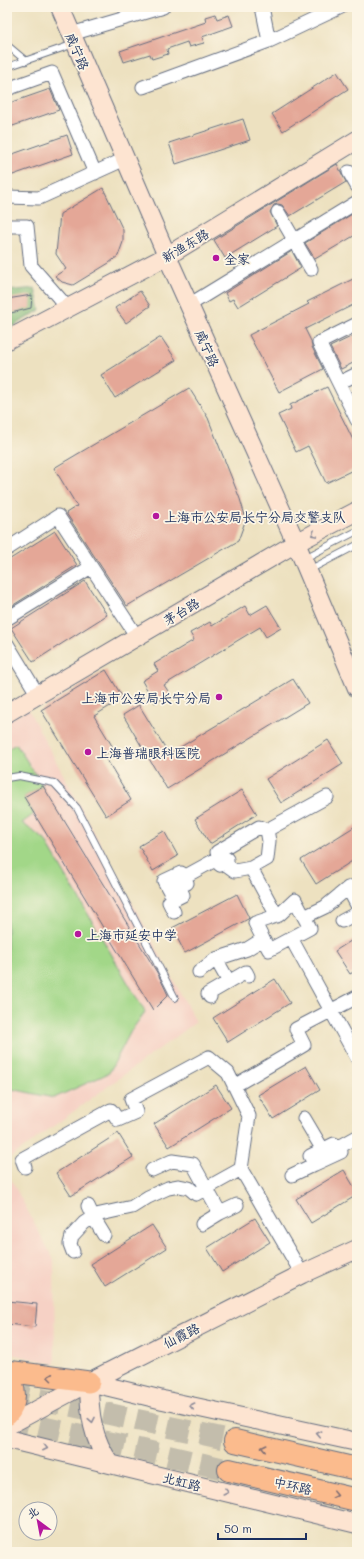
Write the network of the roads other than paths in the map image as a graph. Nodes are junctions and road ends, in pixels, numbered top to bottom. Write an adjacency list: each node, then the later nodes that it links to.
1 (60, 7): 5 (street, 威宁路)
2 (163, 7): 5 (street)
3 (262, 7): 6 (street)
4 (341, 7): 6 (street)
5 (73, 39): 8 (lane); 13 (street, 威宁路)
6 (269, 41): 10 (street)
7 (7, 45): 8 (lane)
8 (26, 61): 9 (lane)
9 (7, 67)
10 (143, 87)
11 (7, 89): 15 (street)
12 (357, 140): 22 (street, 新渔东路)
13 (125, 159): 15 (street); 22 (street, 威宁路)
14 (349, 172): 16 (street)
15 (95, 173): 17 (street)
16 (357, 186)
17 (7, 197)
18 (357, 202): 21 (street)
19 (278, 212): 21 (street)
20 (7, 226): 25 (street)
21 (294, 240): 23 (street); 24 (street)
22 (167, 256): 24 (street, 威宁路); 25 (street, 新渔东路)
23 (311, 270)
24 (189, 305): 33 (street, 威宁路)
25 (68, 308): 27 (street, 新渔东路)
26 (357, 324): 29 (street)
27 (7, 340)
28 (357, 374): 29 (street)
29 (339, 383): 30 (street)
30 (357, 420)
31 (357, 511): 33 (street, 茅台路, one-way to 33)
32 (357, 531): 36 (lane)
33 (296, 543): 36 (street, 威宁路); 39 (street, 茅台路)
34 (357, 545): 36 (lane)
35 (7, 549): 37 (street)
36 (305, 565): 41 (street, 威宁路)
37 (91, 567): 38 (street); 39 (street)
38 (8, 618)
39 (137, 637): 42 (street, 茅台路)
40 (7, 644): 42 (street)
41 (357, 688)
42 (38, 695): 43 (street, 茅台路)
43 (7, 713)
44 (7, 778): 64 (lane)
45 (327, 797): 46 (street)
46 (268, 836): 47 (street); 48 (street)
47 (219, 858): 48 (street); 51 (street)
48 (251, 868): 53 (street)
49 (352, 886): 50 (street); 54 (street)
50 (357, 905)
51 (174, 912)
52 (357, 913): 55 (street)
53 (277, 916): 54 (street); 57 (street)
54 (304, 917): 56 (street)
55 (342, 921)
56 (291, 938): 57 (street); 65 (street)
57 (263, 939): 58 (street)
58 (216, 959): 59 (street); 61 (street)
59 (199, 972)
60 (248, 976): 61 (street)
61 (229, 982): 63 (street)
62 (357, 996): 65 (street)
63 (210, 997)
64 (175, 998)
65 (330, 1010): 66 (street); 67 (street)
66 (357, 1058)
67 (234, 1086): 73 (street); 74 (street)
68 (304, 1118): 71 (street)
69 (357, 1137): 70 (street)
70 (339, 1147): 71 (street); 72 (street)
71 (322, 1150): 72 (street)
72 (315, 1164): 76 (street)
73 (25, 1167)
74 (242, 1169): 77 (street); 85 (street)
75 (152, 1170): 77 (street)
76 (292, 1175)
77 (206, 1188): 79 (street); 80 (street)
78 (237, 1205): 80 (street)
79 (90, 1211): 82 (street); 84 (street)
80 (220, 1214): 81 (street)
81 (202, 1224)
82 (104, 1235)
83 (357, 1249): 85 (street, 仙霞路)
84 (73, 1252)
85 (302, 1274): 88 (street, 仙霞路)
86 (7, 1371): 88 (main road, one-way to 86)
87 (7, 1375): 89 (main road)
88 (89, 1382): 90 (street, 仙霞路); 93 (street, one-way to 88); 94 (street, one-way to 94)
89 (7, 1415)
90 (7, 1426)
91 (7, 1439): 94 (street, 北虹路, one-way to 94)
92 (235, 1441): 96 (highway, one-way to 92)
93 (357, 1442)
94 (111, 1464): 98 (street, 北虹路, one-way to 98)
95 (229, 1470): 97 (highway, 中环路, one-way to 97)
96 (357, 1470)
97 (357, 1500)
98 (357, 1524)

